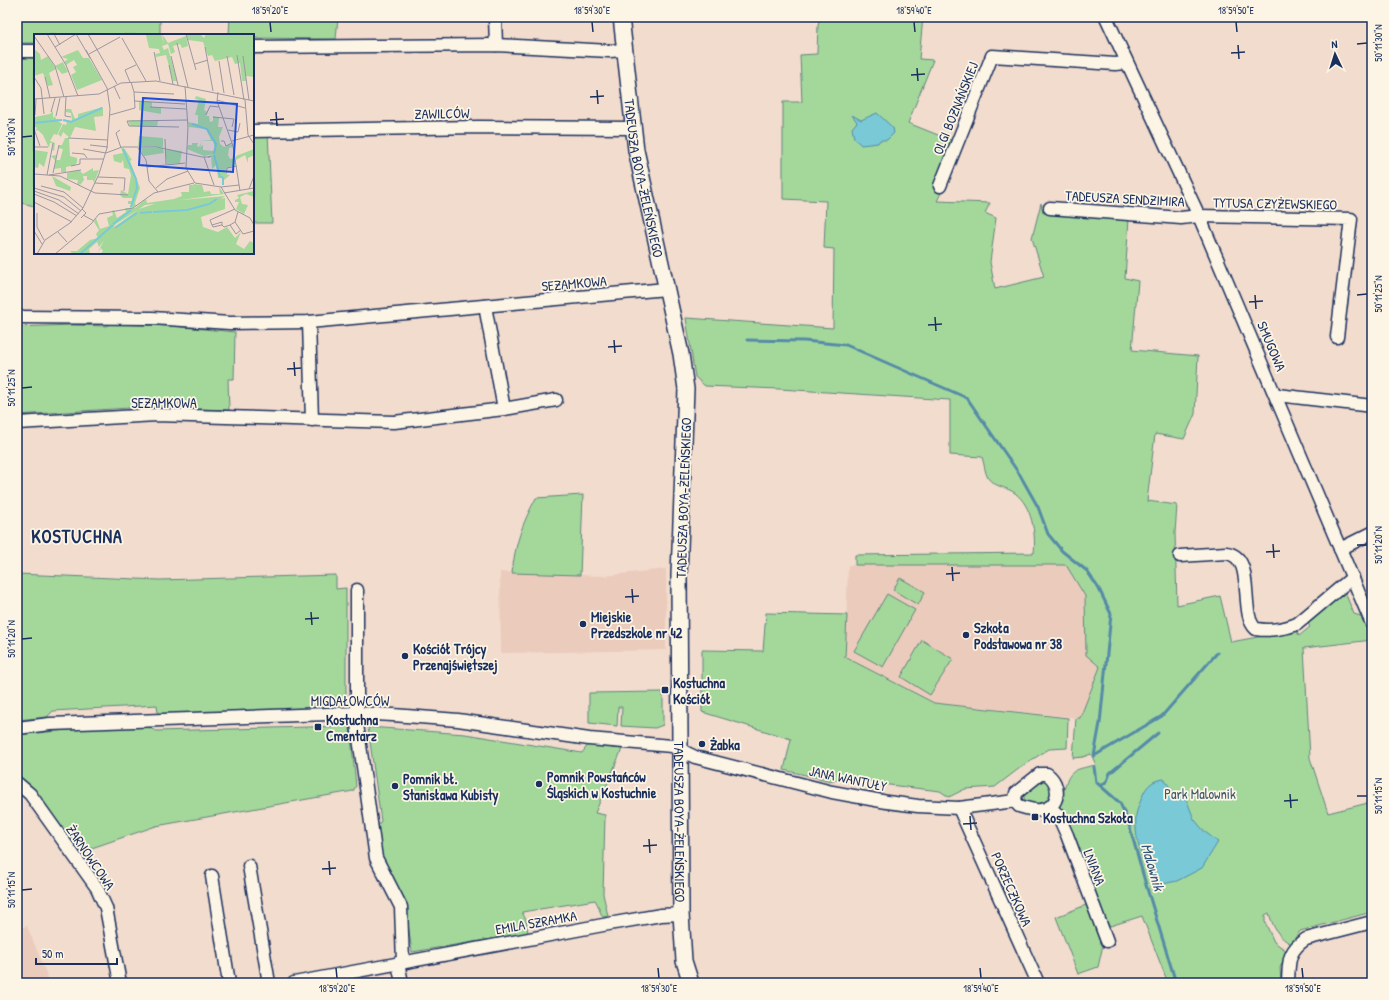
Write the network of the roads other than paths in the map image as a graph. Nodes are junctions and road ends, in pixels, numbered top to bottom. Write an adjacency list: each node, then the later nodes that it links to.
1 (495, 17): 4 (street)
2 (620, 17): 6 (street, TADEUSZA BOYA-ŻELEŃSKIEGO)
3 (1106, 17): 9 (street, SMUGOWA)
4 (496, 45): 5 (street); 6 (street)
5 (254, 47)
6 (624, 50): 10 (street, TADEUSZA BOYA-ŻELEŃSKIEGO)
7 (17, 51): 8 (street)
8 (34, 51)
9 (1127, 63): 12 (street, OLGI BOZNAŃSKIEJ); 14 (street, SMUGOWA)
10 (632, 128): 11 (street, ZAWILCÓW); 15 (street, TADEUSZA BOYA-ŻELEŃSKIEGO)
11 (254, 131)
12 (940, 186)
13 (1050, 208): 14 (street, TADEUSZA SENDZIMIRA)
14 (1200, 216): 19 (street, TYTUSA CZYŻEWSKIEGO); 20 (street, SMUGOWA)
15 (666, 289): 16 (street, SEZAMKOWA); 34 (street, TADEUSZA BOYA-ŻELEŃSKIEGO)
16 (485, 306): 18 (street, SEZAMKOWA); 23 (street)
17 (17, 317): 18 (street, SEZAMKOWA)
18 (309, 322): 24 (street)
19 (1337, 337)
20 (1277, 395): 22 (street); 27 (street, SMUGOWA)
21 (556, 400): 23 (street, SEZAMKOWA)
22 (1372, 406)
23 (504, 409): 24 (street, SEZAMKOWA)
24 (312, 420): 25 (street, SEZAMKOWA)
25 (17, 423)
26 (1372, 533): 27 (street)
27 (1340, 549): 29 (street, SMUGOWA)
28 (1180, 556): 29 (street)
29 (1353, 577): 31 (street, SMUGOWA)
30 (357, 590): 32 (street)
31 (1372, 624)
32 (356, 713): 33 (street, MIGDAŁOWCÓW); 34 (street, MIGDAŁOWCÓW); 44 (street)
33 (17, 728)
34 (680, 750): 38 (street, JANA WANTUŁY); 41 (street, TADEUSZA BOYA-ŻELEŃSKIEGO)
35 (17, 783): 45 (street, ŻARNOWCOWA)
36 (1015, 801): 37 (street); 37 (street); 38 (street, JANA WANTUŁY)
37 (1050, 807): 43 (street, LNIANA)
38 (959, 808): 51 (street, PORZECZKOWA)
39 (249, 866): 47 (street)
40 (212, 876): 46 (street)
41 (681, 914): 44 (street, EMILA SZRAMKA); 50 (street, TADEUSZA BOYA-ŻELEŃSKIEGO)
42 (1372, 922): 52 (street)
43 (1107, 941)
44 (400, 962): 48 (street, EMILA SZRAMKA); 49 (street)
45 (120, 983)
46 (229, 983)
47 (269, 983)
48 (294, 983)
49 (402, 983)
50 (691, 983)
51 (1038, 983)
52 (1288, 983)

